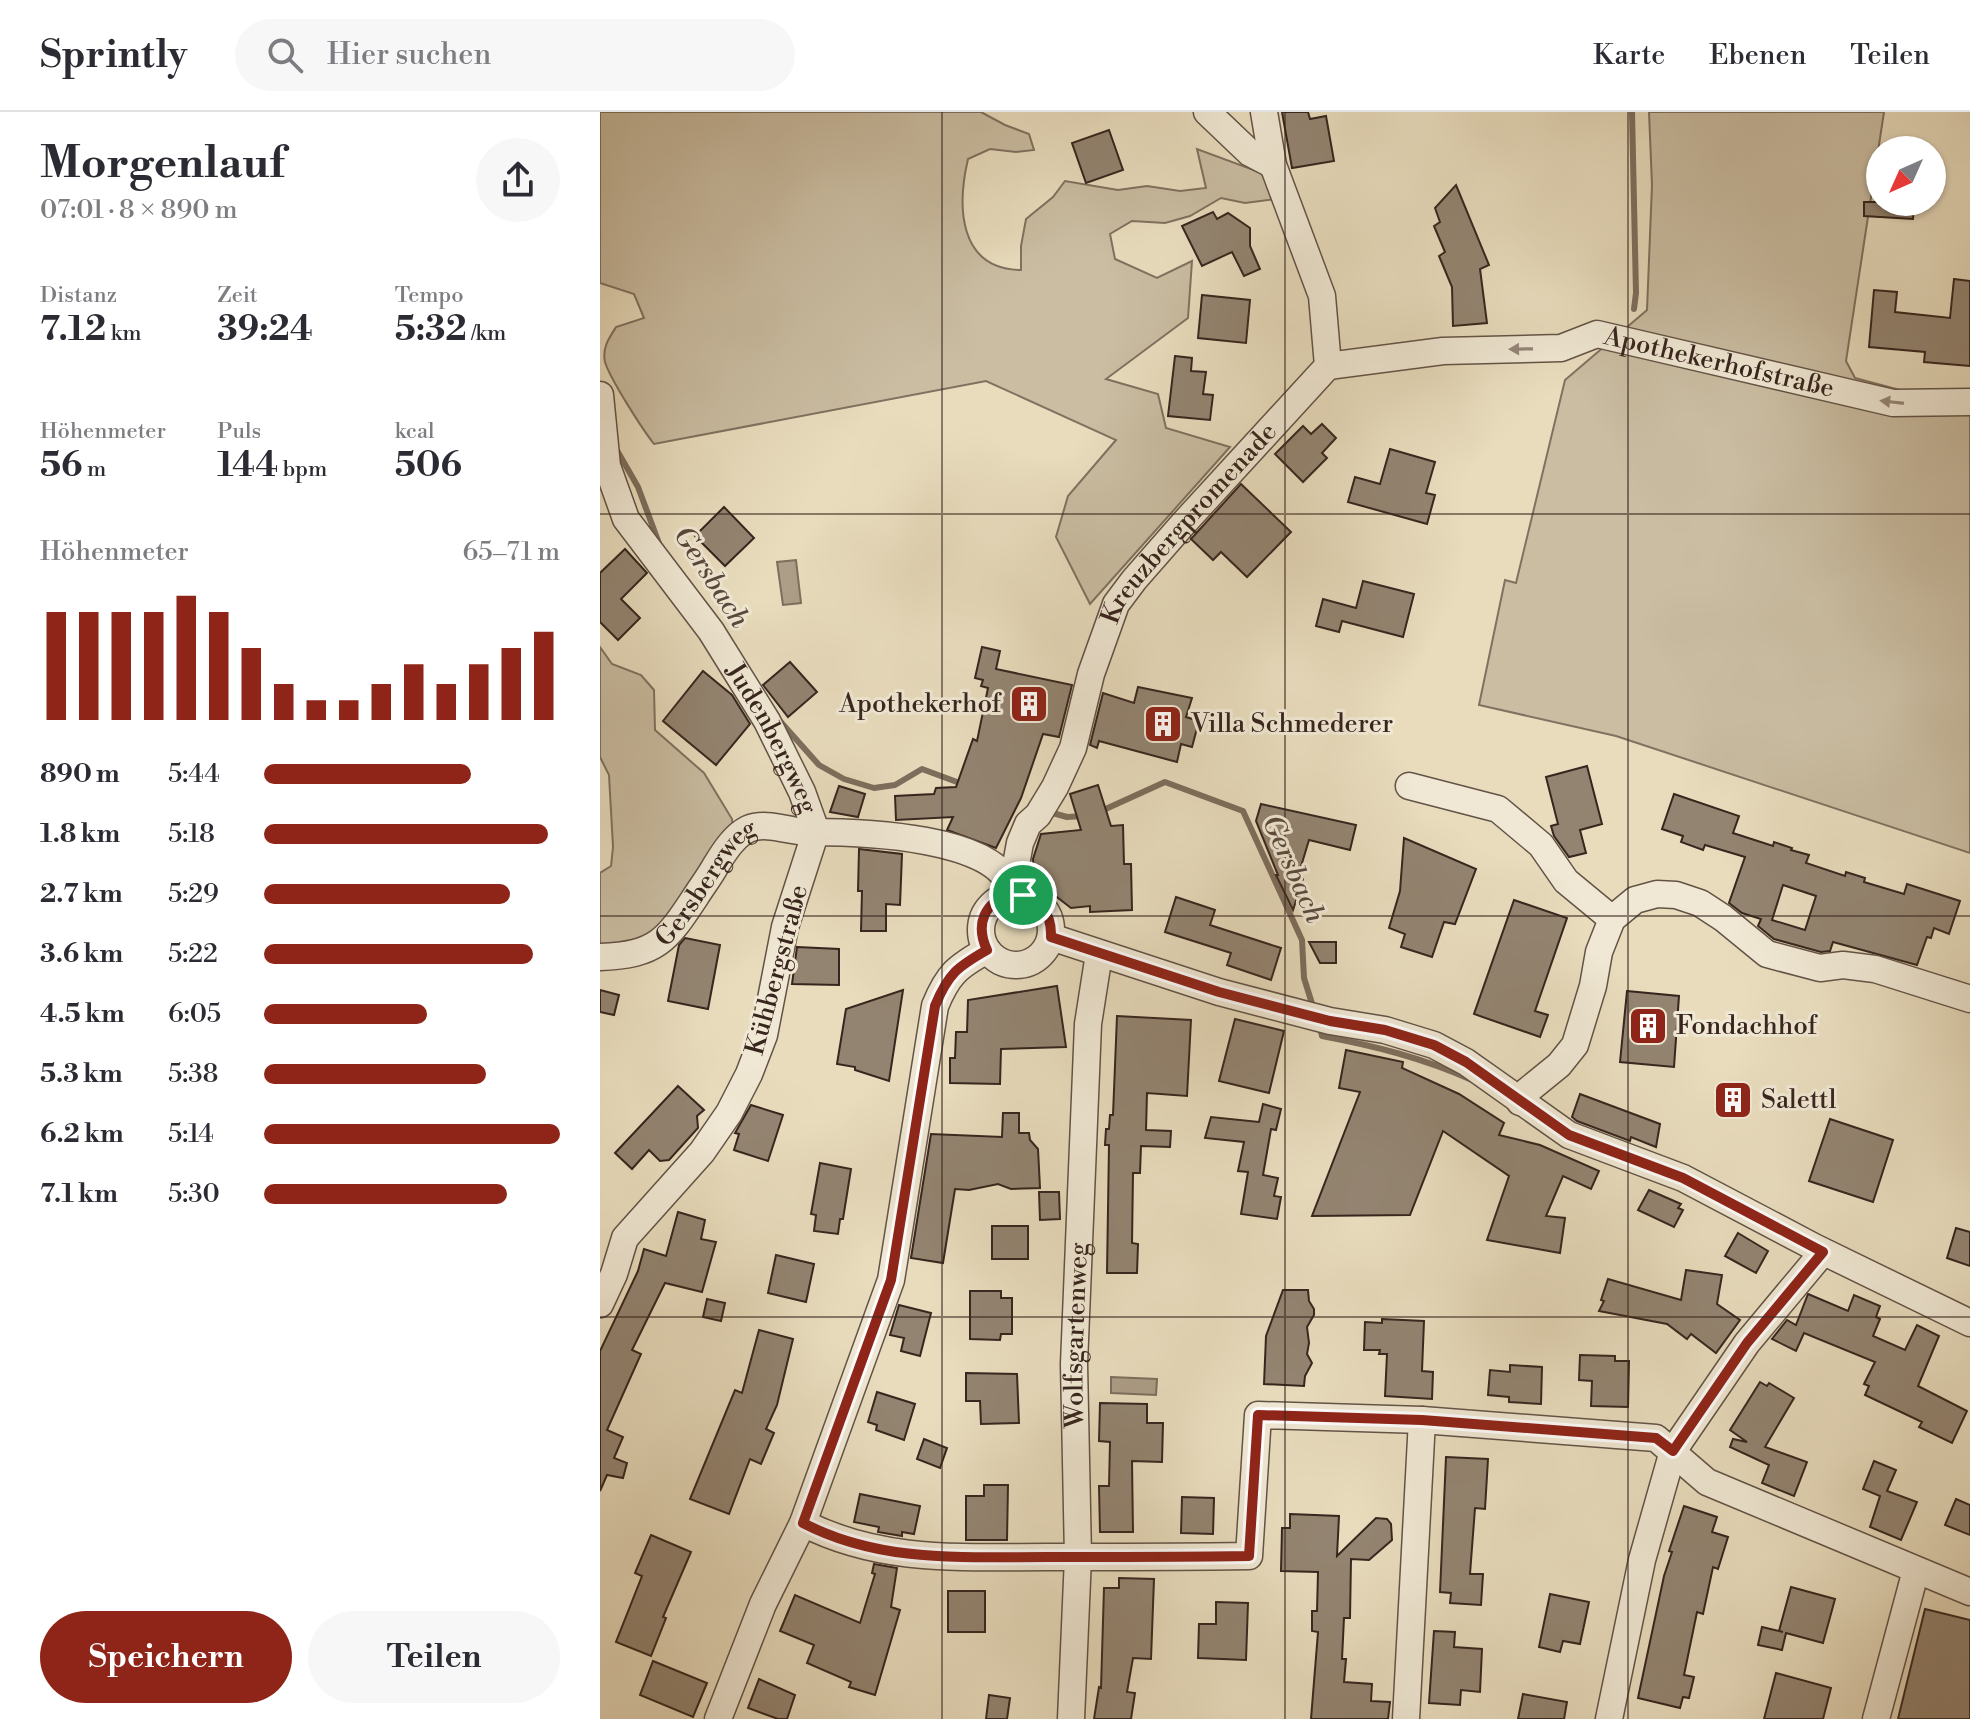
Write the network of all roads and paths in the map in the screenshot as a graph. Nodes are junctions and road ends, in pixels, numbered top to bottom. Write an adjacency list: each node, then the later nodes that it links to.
1 (1207, 112): 3 (street)
2 (1264, 112): 3 (street)
3 (1273, 165): 4 (street)
4 (1328, 366): 6 (street, Apothekerhofstraße, one-way to 4); 9 (street, Kreuzbergpromenade)
5 (601, 402): 8 (street, Judenbergweg)
6 (1970, 402)
7 (1409, 786): 10 (street)
8 (816, 831): 9 (street); 14 (street, Gersbergweg); 17 (street, Kühbergstraße)
9 (1018, 895): 11 (street); 12 (street)
10 (1612, 919): 15 (street); 16 (street)
11 (1051, 937): 12 (street); 13 (street)
12 (987, 950): 23 (street)
13 (1099, 954): 16 (street); 24 (street, Wolfsgartenweg)
14 (600, 957)
15 (1970, 999)
16 (1520, 1102): 18 (street)
17 (613, 1241): 19 (street, Kühbergstraße)
18 (1815, 1261): 20 (street); 22 (street)
19 (600, 1304)
20 (1970, 1323)
21 (1422, 1420): 22 (street); 24 (street); 29 (street)
22 (1673, 1451): 25 (street); 30 (street)
23 (803, 1523): 24 (street); 27 (street)
24 (1078, 1557): 28 (street, Wolfsgartenweg)
25 (1916, 1570): 26 (street); 31 (street)
26 (1970, 1592)
27 (718, 1719)
28 (1071, 1719)
29 (1406, 1719)
30 (1609, 1719)
31 (1876, 1719)

